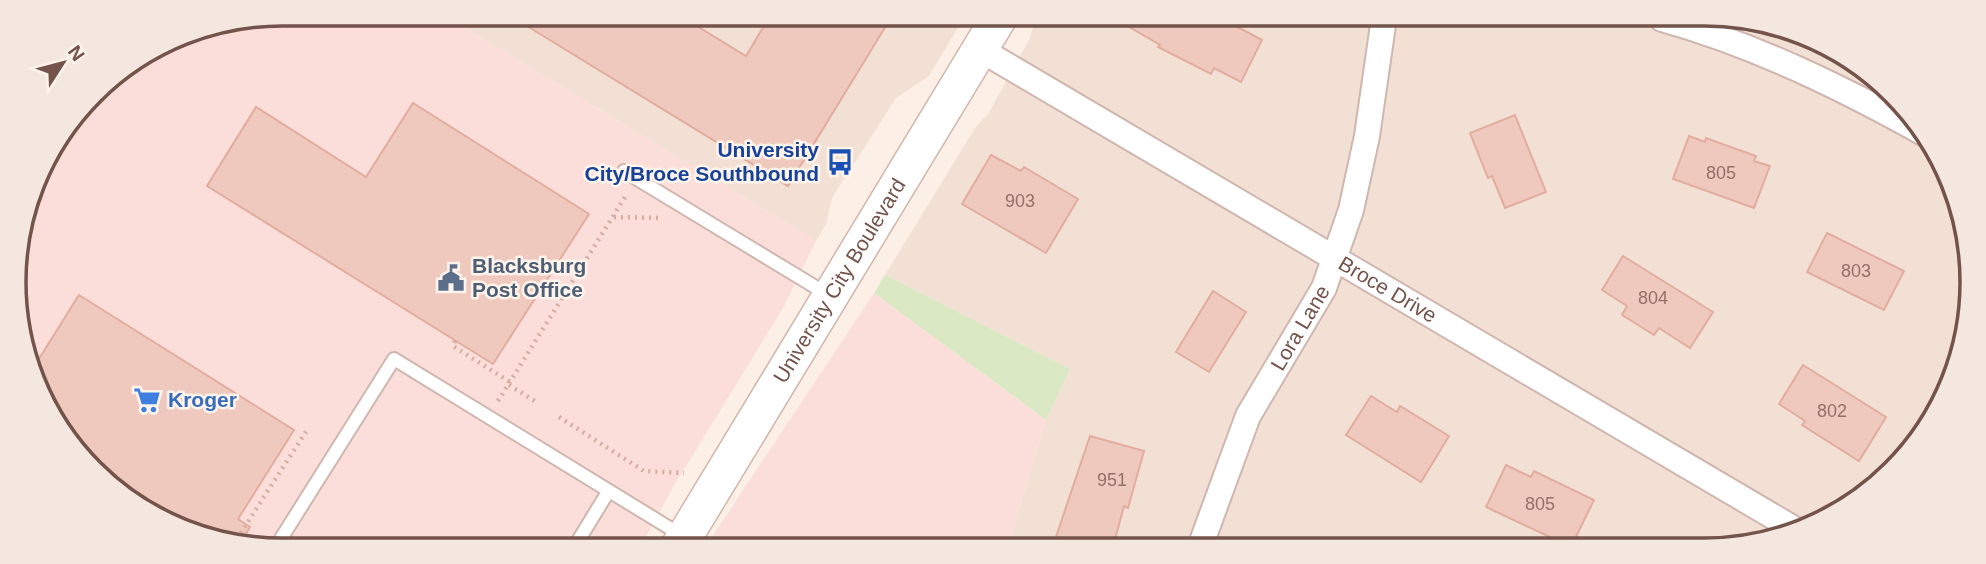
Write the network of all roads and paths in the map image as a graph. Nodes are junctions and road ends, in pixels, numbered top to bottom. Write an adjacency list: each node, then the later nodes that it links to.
1 (994, 26): 4 (main road, University City Boulevard)
2 (1383, 26): 10 (street, Lora Lane)
3 (1686, 26): 5 (street)
4 (981, 50): 10 (street, Broce Drive); 11 (main road, University City Boulevard)
5 (1905, 123)
6 (624, 170): 7 (lane)
7 (637, 178): 8 (path); 11 (lane)
8 (613, 217): 9 (path); 13 (path)
9 (657, 218)
10 (1334, 259): 20 (street, Broce Drive); 26 (street, Lora Lane)
11 (831, 296): 25 (main road, University City Boulevard)
12 (455, 341): 13 (path)
13 (510, 383): 14 (path); 15 (path)
14 (538, 403)
15 (488, 416): 19 (lane); 22 (lane)
16 (559, 417): 18 (path)
17 (306, 434): 21 (path)
18 (684, 473)
19 (608, 492): 23 (lane); 24 (lane)
20 (1786, 524)
21 (240, 534)
22 (281, 538)
23 (580, 538)
24 (676, 538)
25 (684, 538)
26 (1203, 538)

